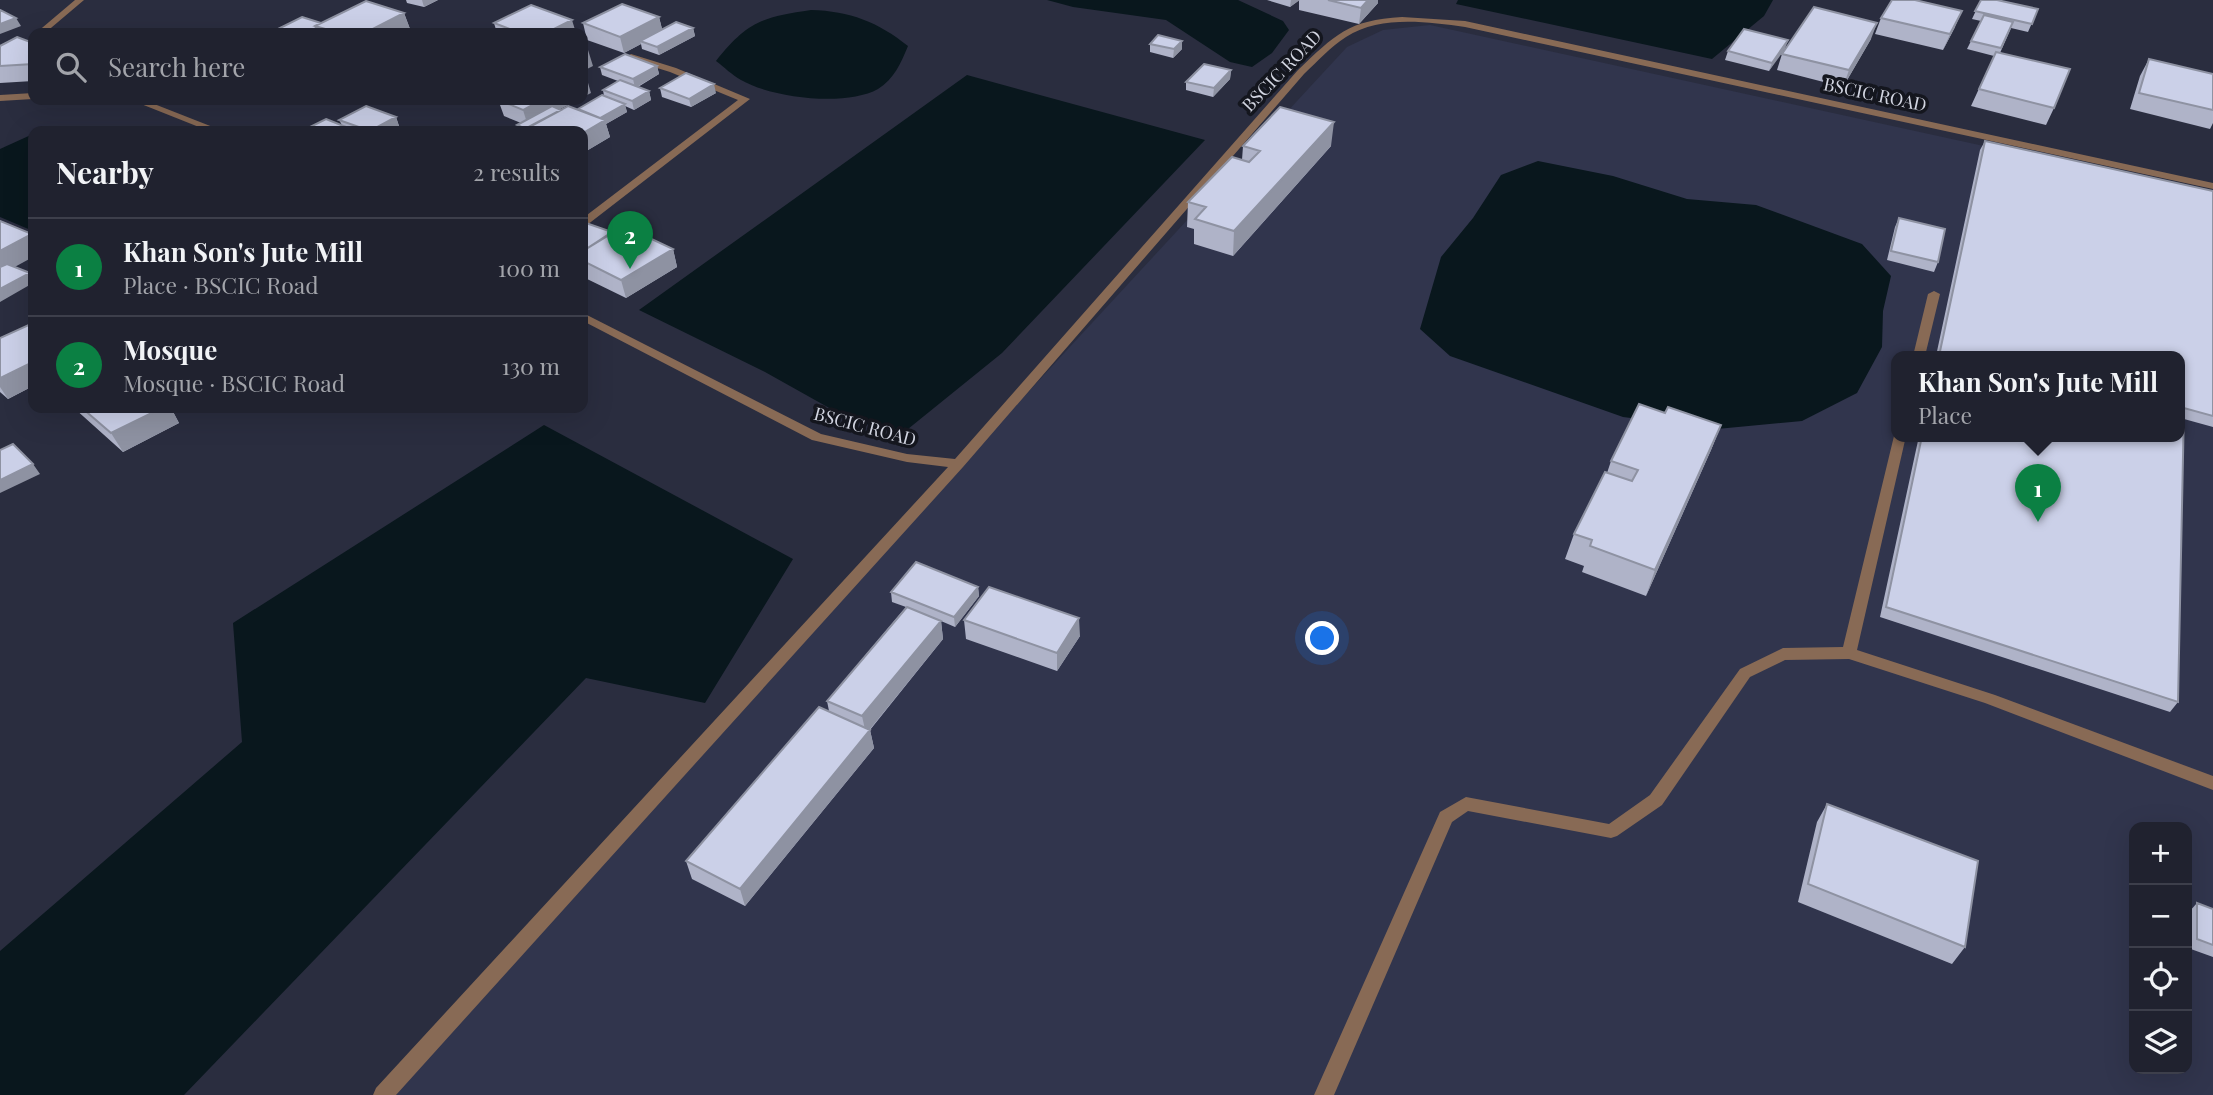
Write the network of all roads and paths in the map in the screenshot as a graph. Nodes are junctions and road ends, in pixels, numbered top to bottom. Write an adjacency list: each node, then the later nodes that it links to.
1 (80, 0): 2 (street)
2 (46, 28)
3 (631, 57): 9 (street)
4 (28, 96): 5 (street)
5 (0, 98)
6 (149, 105): 7 (street)
7 (205, 126)
8 (2213, 186): 14 (street, BSCIC ROAD)
9 (588, 218)
10 (1934, 294): 12 (street)
11 (588, 319): 14 (street, BSCIC ROAD)
12 (1920, 351)
13 (1899, 442): 15 (street)
14 (958, 464): 17 (street)
15 (1849, 653): 16 (street); 18 (street)
16 (2213, 783)
17 (383, 1095)
18 (1324, 1095)

